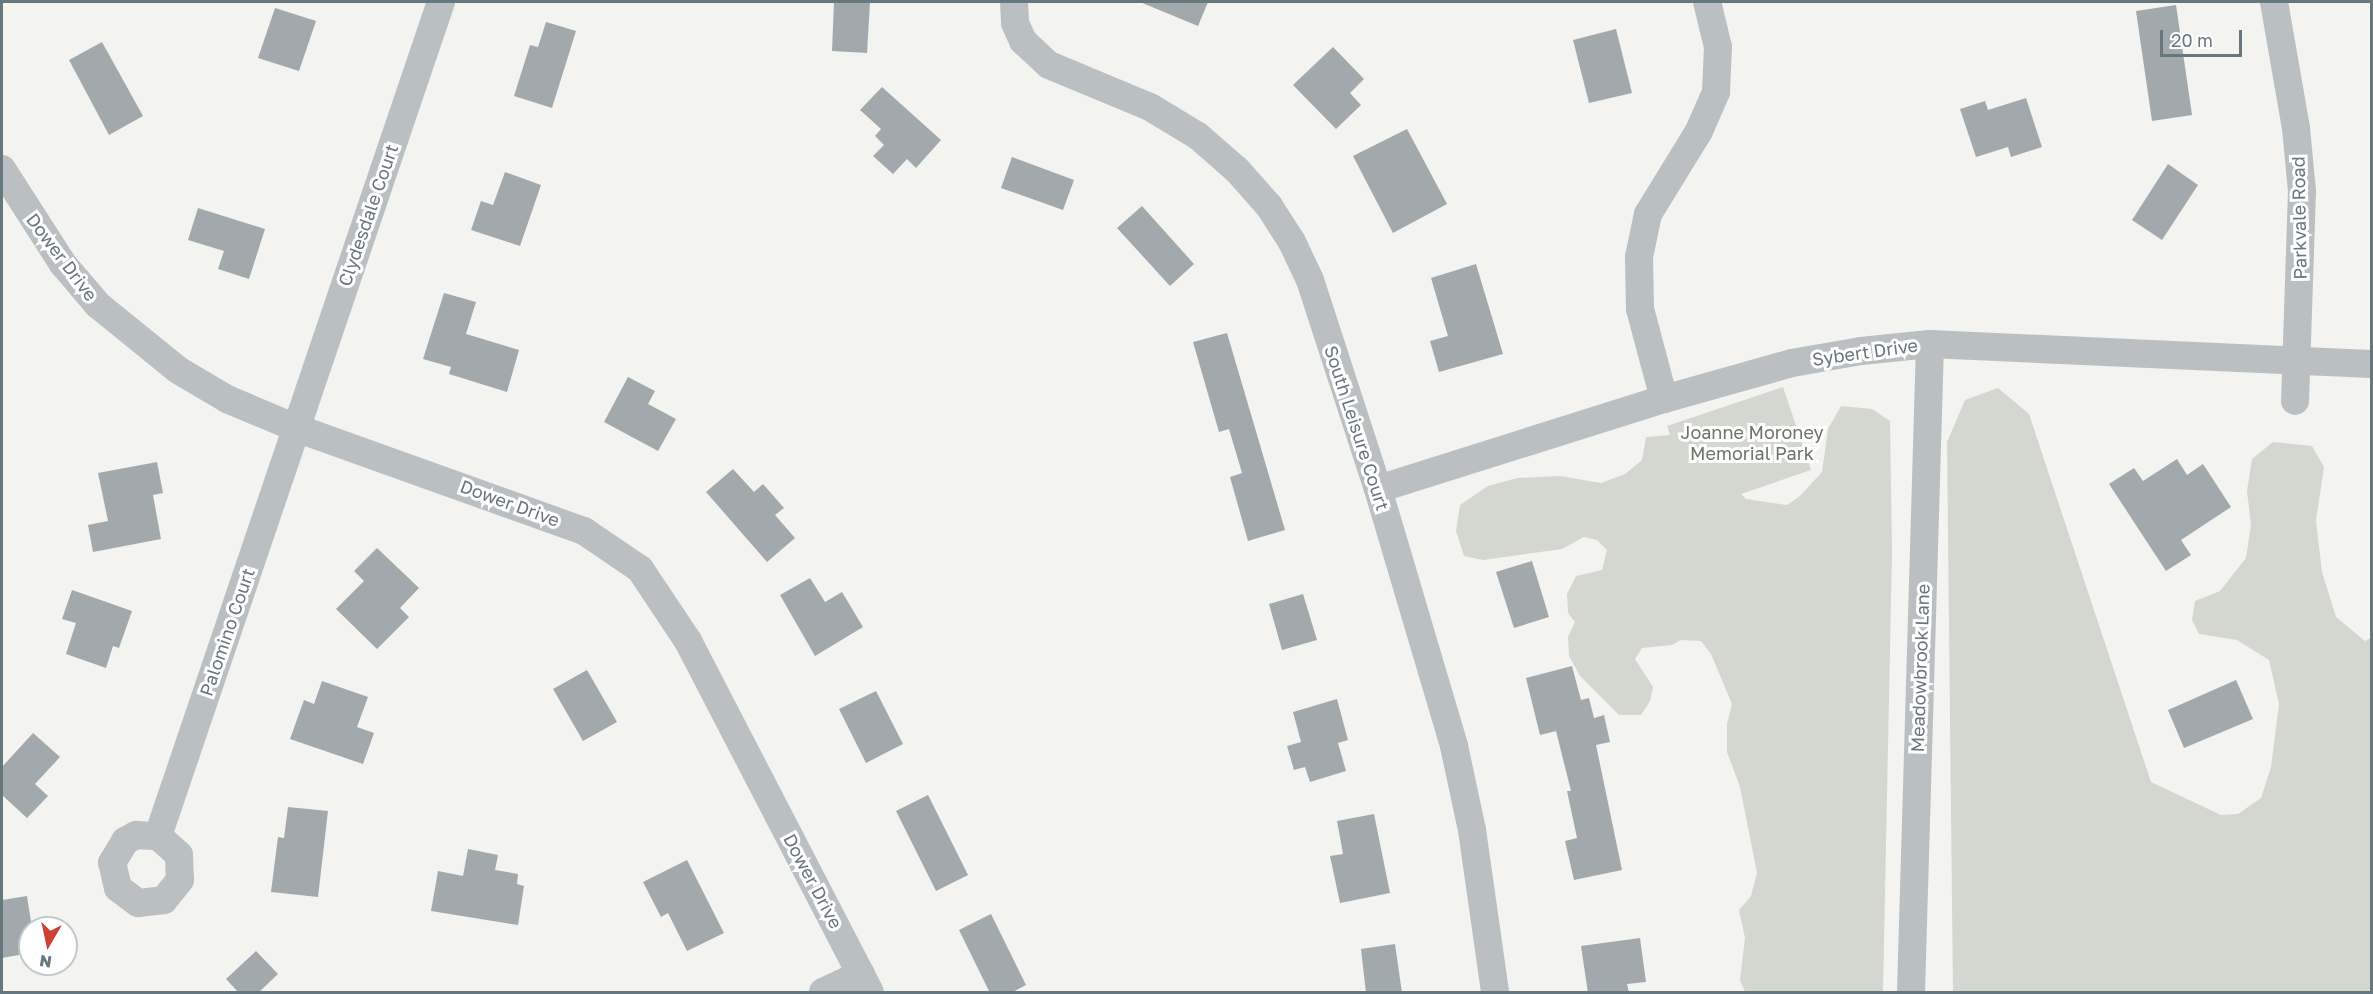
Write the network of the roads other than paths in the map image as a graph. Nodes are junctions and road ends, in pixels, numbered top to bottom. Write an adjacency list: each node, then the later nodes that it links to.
1 (441, 2): 11 (street, Clydesdale Court)
2 (1014, 2): 12 (street, South Leisure Court)
3 (1707, 2): 9 (street)
4 (2274, 2): 7 (street, Parkvale Road)
5 (2, 169): 11 (street, Dower Drive)
6 (1930, 344): 7 (street, Sybert Drive); 9 (street, Sybert Drive); 17 (street, Meadowbrook Lane)
7 (2296, 358): 8 (street, Sybert Drive); 10 (street, Parkvale Road)
8 (2372, 364)
9 (1664, 399): 12 (street, Sybert Drive)
10 (2295, 401)
11 (296, 428): 13 (street, Palomino Court); 14 (street, Dower Drive)
12 (1378, 489): 16 (street, South Leisure Court)
13 (158, 836)
14 (866, 983): 15 (street)
15 (824, 993)
16 (1495, 993)
17 (1911, 993)

